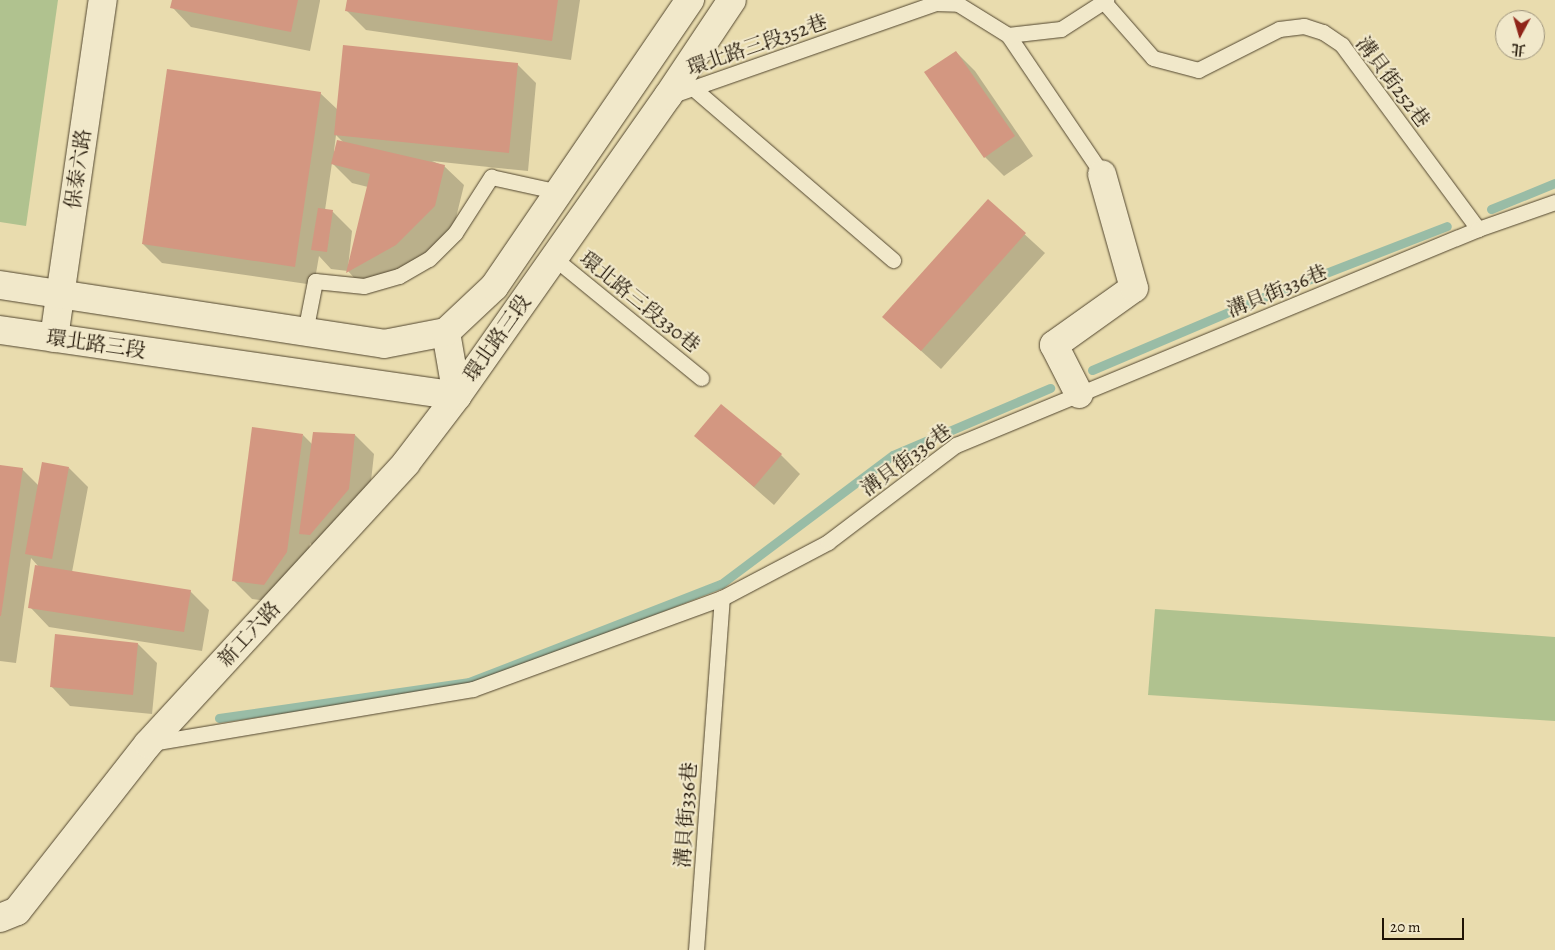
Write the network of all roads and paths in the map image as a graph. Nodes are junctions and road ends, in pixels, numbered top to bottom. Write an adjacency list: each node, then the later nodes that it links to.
1 (103, 0): 14 (street, 保泰六路)
2 (690, 0): 8 (street, 環北路三段)
3 (732, 0): 6 (street, 環北路三段)
4 (1105, 1): 5 (lane); 10 (lane, 溝貝街252巷)
5 (1008, 35): 6 (lane, 環北路三段352巷); 7 (lane)
6 (681, 92): 11 (street, 環北路三段); 12 (lane)
7 (1102, 174): 20 (street)
8 (559, 192): 16 (lane); 17 (street, 環北路三段)
9 (1555, 202): 10 (lane)
10 (1478, 230): 20 (lane, 溝貝街336巷)
11 (554, 258): 19 (lane, 環北路三段330巷); 21 (street, 環北路三段)
12 (893, 260)
13 (0, 285): 14 (street)
14 (60, 294): 16 (street); 18 (street, 保泰六路)
15 (0, 330): 18 (street, 環北路三段)
16 (306, 332): 17 (street)
17 (446, 332): 21 (street)
18 (54, 338): 21 (street, 環北路三段)
19 (701, 378)
20 (1079, 394): 22 (lane, 溝貝街336巷)
21 (457, 396): 23 (street, 新工六路)
22 (722, 598): 23 (lane); 25 (lane, 溝貝街336巷)
23 (148, 744): 24 (street, 新工六路)
24 (0, 918)
25 (696, 950)

